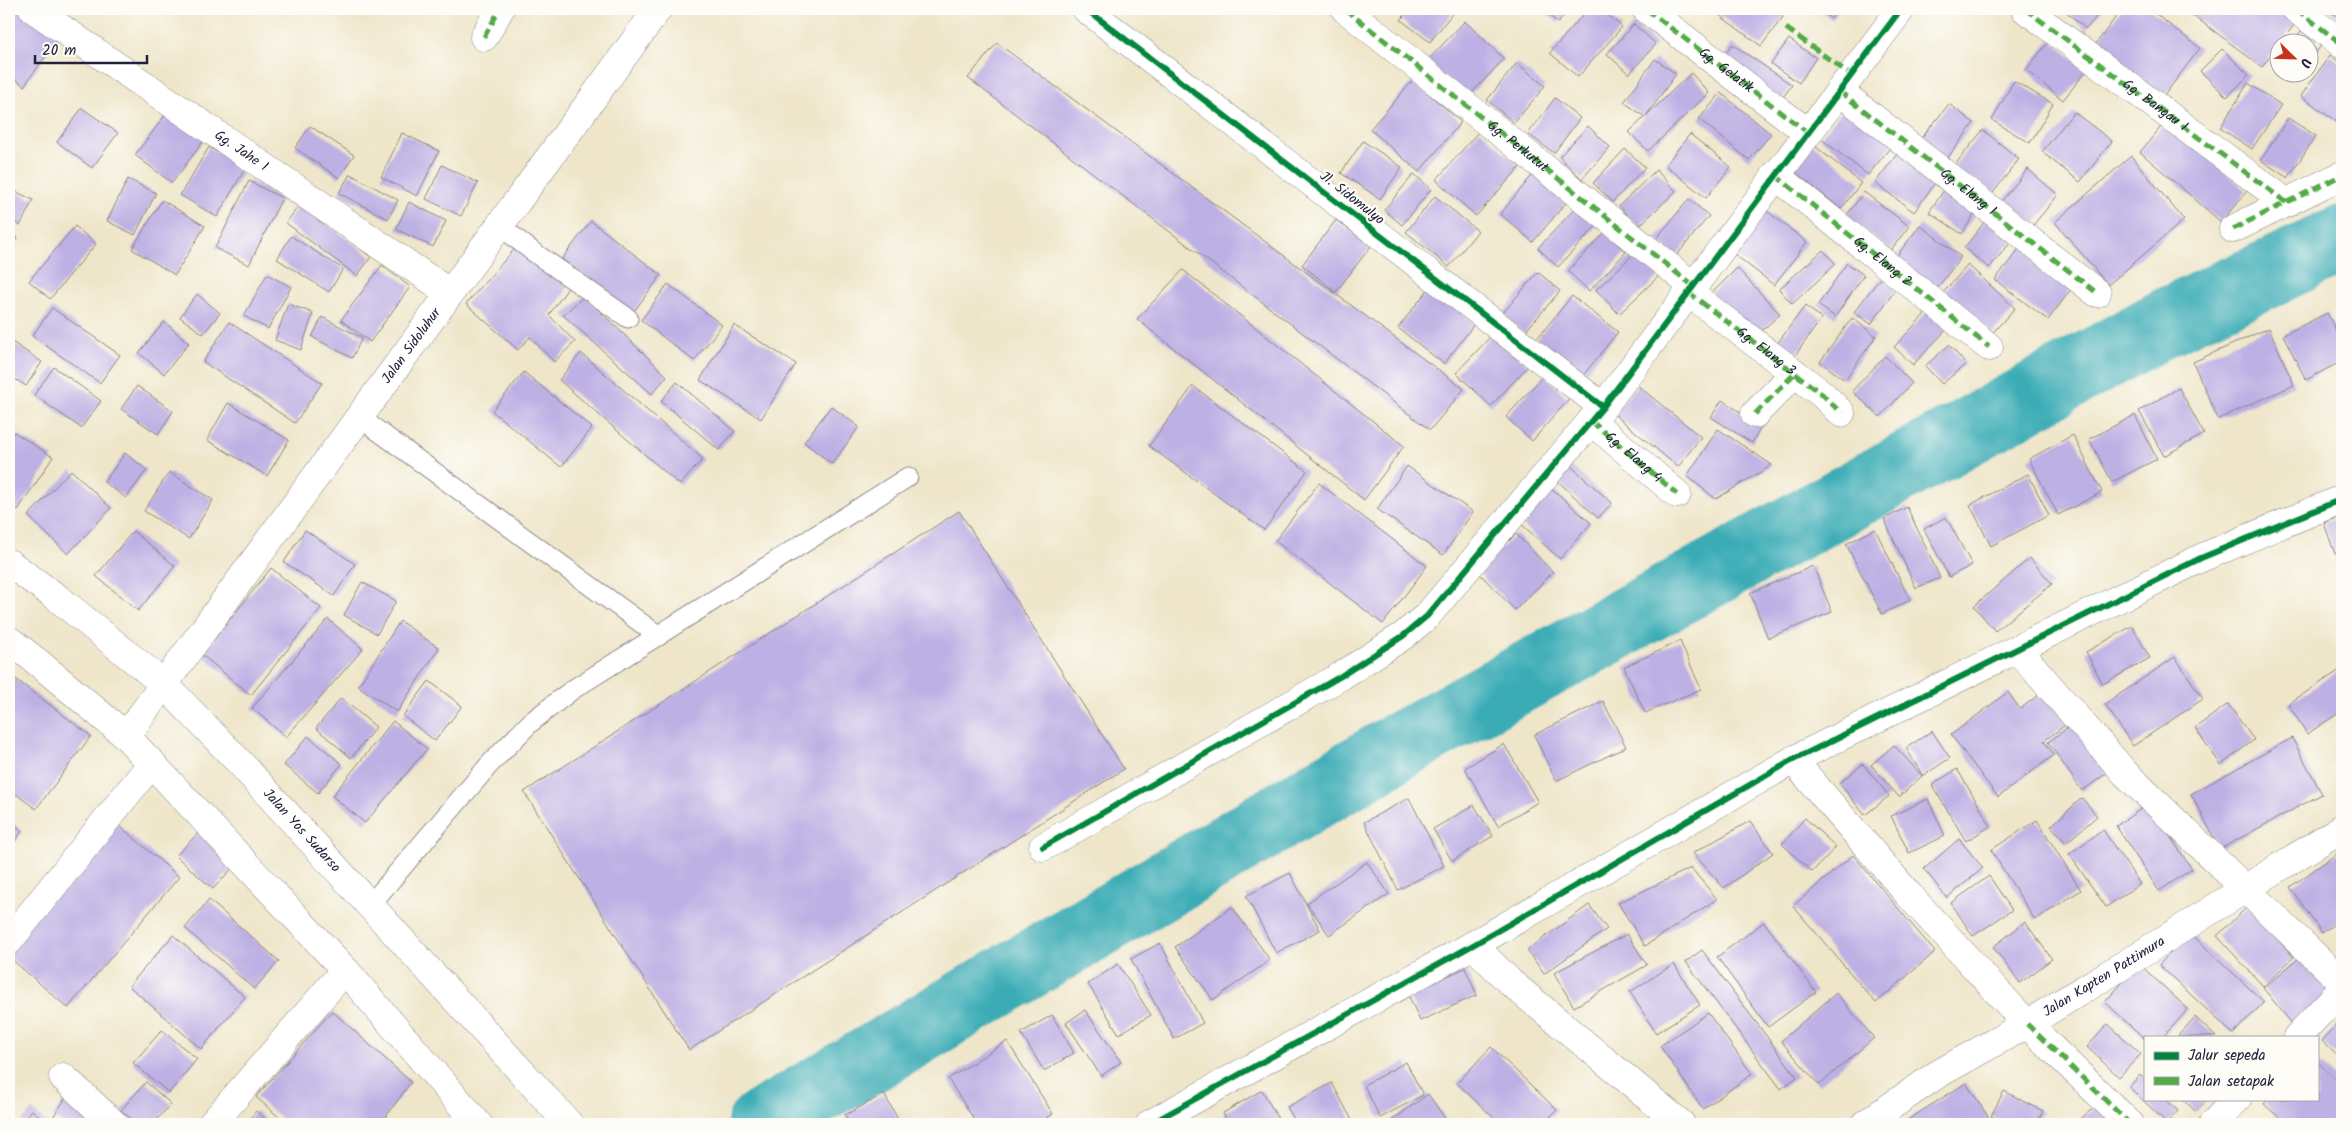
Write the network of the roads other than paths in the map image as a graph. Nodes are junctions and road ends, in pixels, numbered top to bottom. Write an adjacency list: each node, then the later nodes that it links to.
1 (33, 9): 20 (street, Gg. Jahe 1)
2 (500, 9): 10 (street)
3 (658, 9): 17 (street, Jalan Sidoluhur)
4 (1086, 9): 26 (street, Jl. Sidomulyo)
5 (1345, 9): 19 (street, Gg. Perkutut)
6 (1646, 9): 13 (street, Gg. Gelatik)
7 (1901, 9): 12 (street)
8 (2025, 9): 16 (street, Gg. Bangau 1)
9 (2296, 9): 11 (street)
10 (484, 37)
11 (2342, 44)
12 (1839, 91): 13 (street); 21 (street, Gg. Elang 1)
13 (1807, 132): 14 (street)
14 (1775, 175): 19 (street); 23 (street, Gg. Elang 2)
15 (2342, 175): 16 (street)
16 (2287, 203): 18 (street)
17 (500, 226): 20 (street, Jalan Sidoluhur); 22 (lane)
18 (2234, 229)
19 (1690, 289): 24 (street, Gg. Elang 3); 26 (street)
20 (450, 293): 28 (street, Jalan Sidoluhur)
21 (2098, 293)
22 (628, 318)
23 (1989, 347)
24 (1795, 373): 25 (street, Gg. Elang 3); 27 (street)
25 (1841, 413)
26 (1597, 414): 30 (street, Gg. Elang 4); 41 (street)
27 (1755, 414)
28 (359, 417): 33 (lane); 36 (street, Jalan Sidoluhur)
29 (908, 477): 33 (lane)
30 (1676, 494)
31 (2342, 499): 35 (street)
32 (9, 564): 36 (street, Jalan Yos Sudarso)
33 (658, 636): 43 (lane)
34 (9, 640): 37 (street)
35 (2017, 650): 38 (street); 42 (street)
36 (164, 684): 37 (street, Jalan Sidoluhur); 43 (street, Jalan Yos Sudarso)
37 (126, 736): 39 (street)
38 (1793, 760): 45 (street); 49 (street)
39 (152, 763): 44 (street); 46 (street)
40 (2342, 828): 42 (street, Jalan Kapten Pattimura)
41 (1043, 847)
42 (2246, 890): 47 (street); 49 (street, Jalan Kapten Pattimura)
43 (370, 905): 56 (street, Jalan Yos Sudarso)
44 (9, 940)
45 (1473, 945): 57 (street); 58 (street)
46 (345, 970): 54 (street); 55 (street)
47 (2342, 982)
48 (2342, 989): 50 (street)
49 (2026, 1024): 59 (street, Jalan Kapten Pattimura); 60 (street)
50 (2298, 1036)
51 (63, 1077): 53 (street)
52 (2236, 1100): 61 (street)
53 (114, 1124)
54 (212, 1124)
55 (478, 1124)
56 (569, 1124)
57 (1150, 1124)
58 (1681, 1124)
59 (1865, 1124)
60 (2130, 1124)
61 (2214, 1124)

